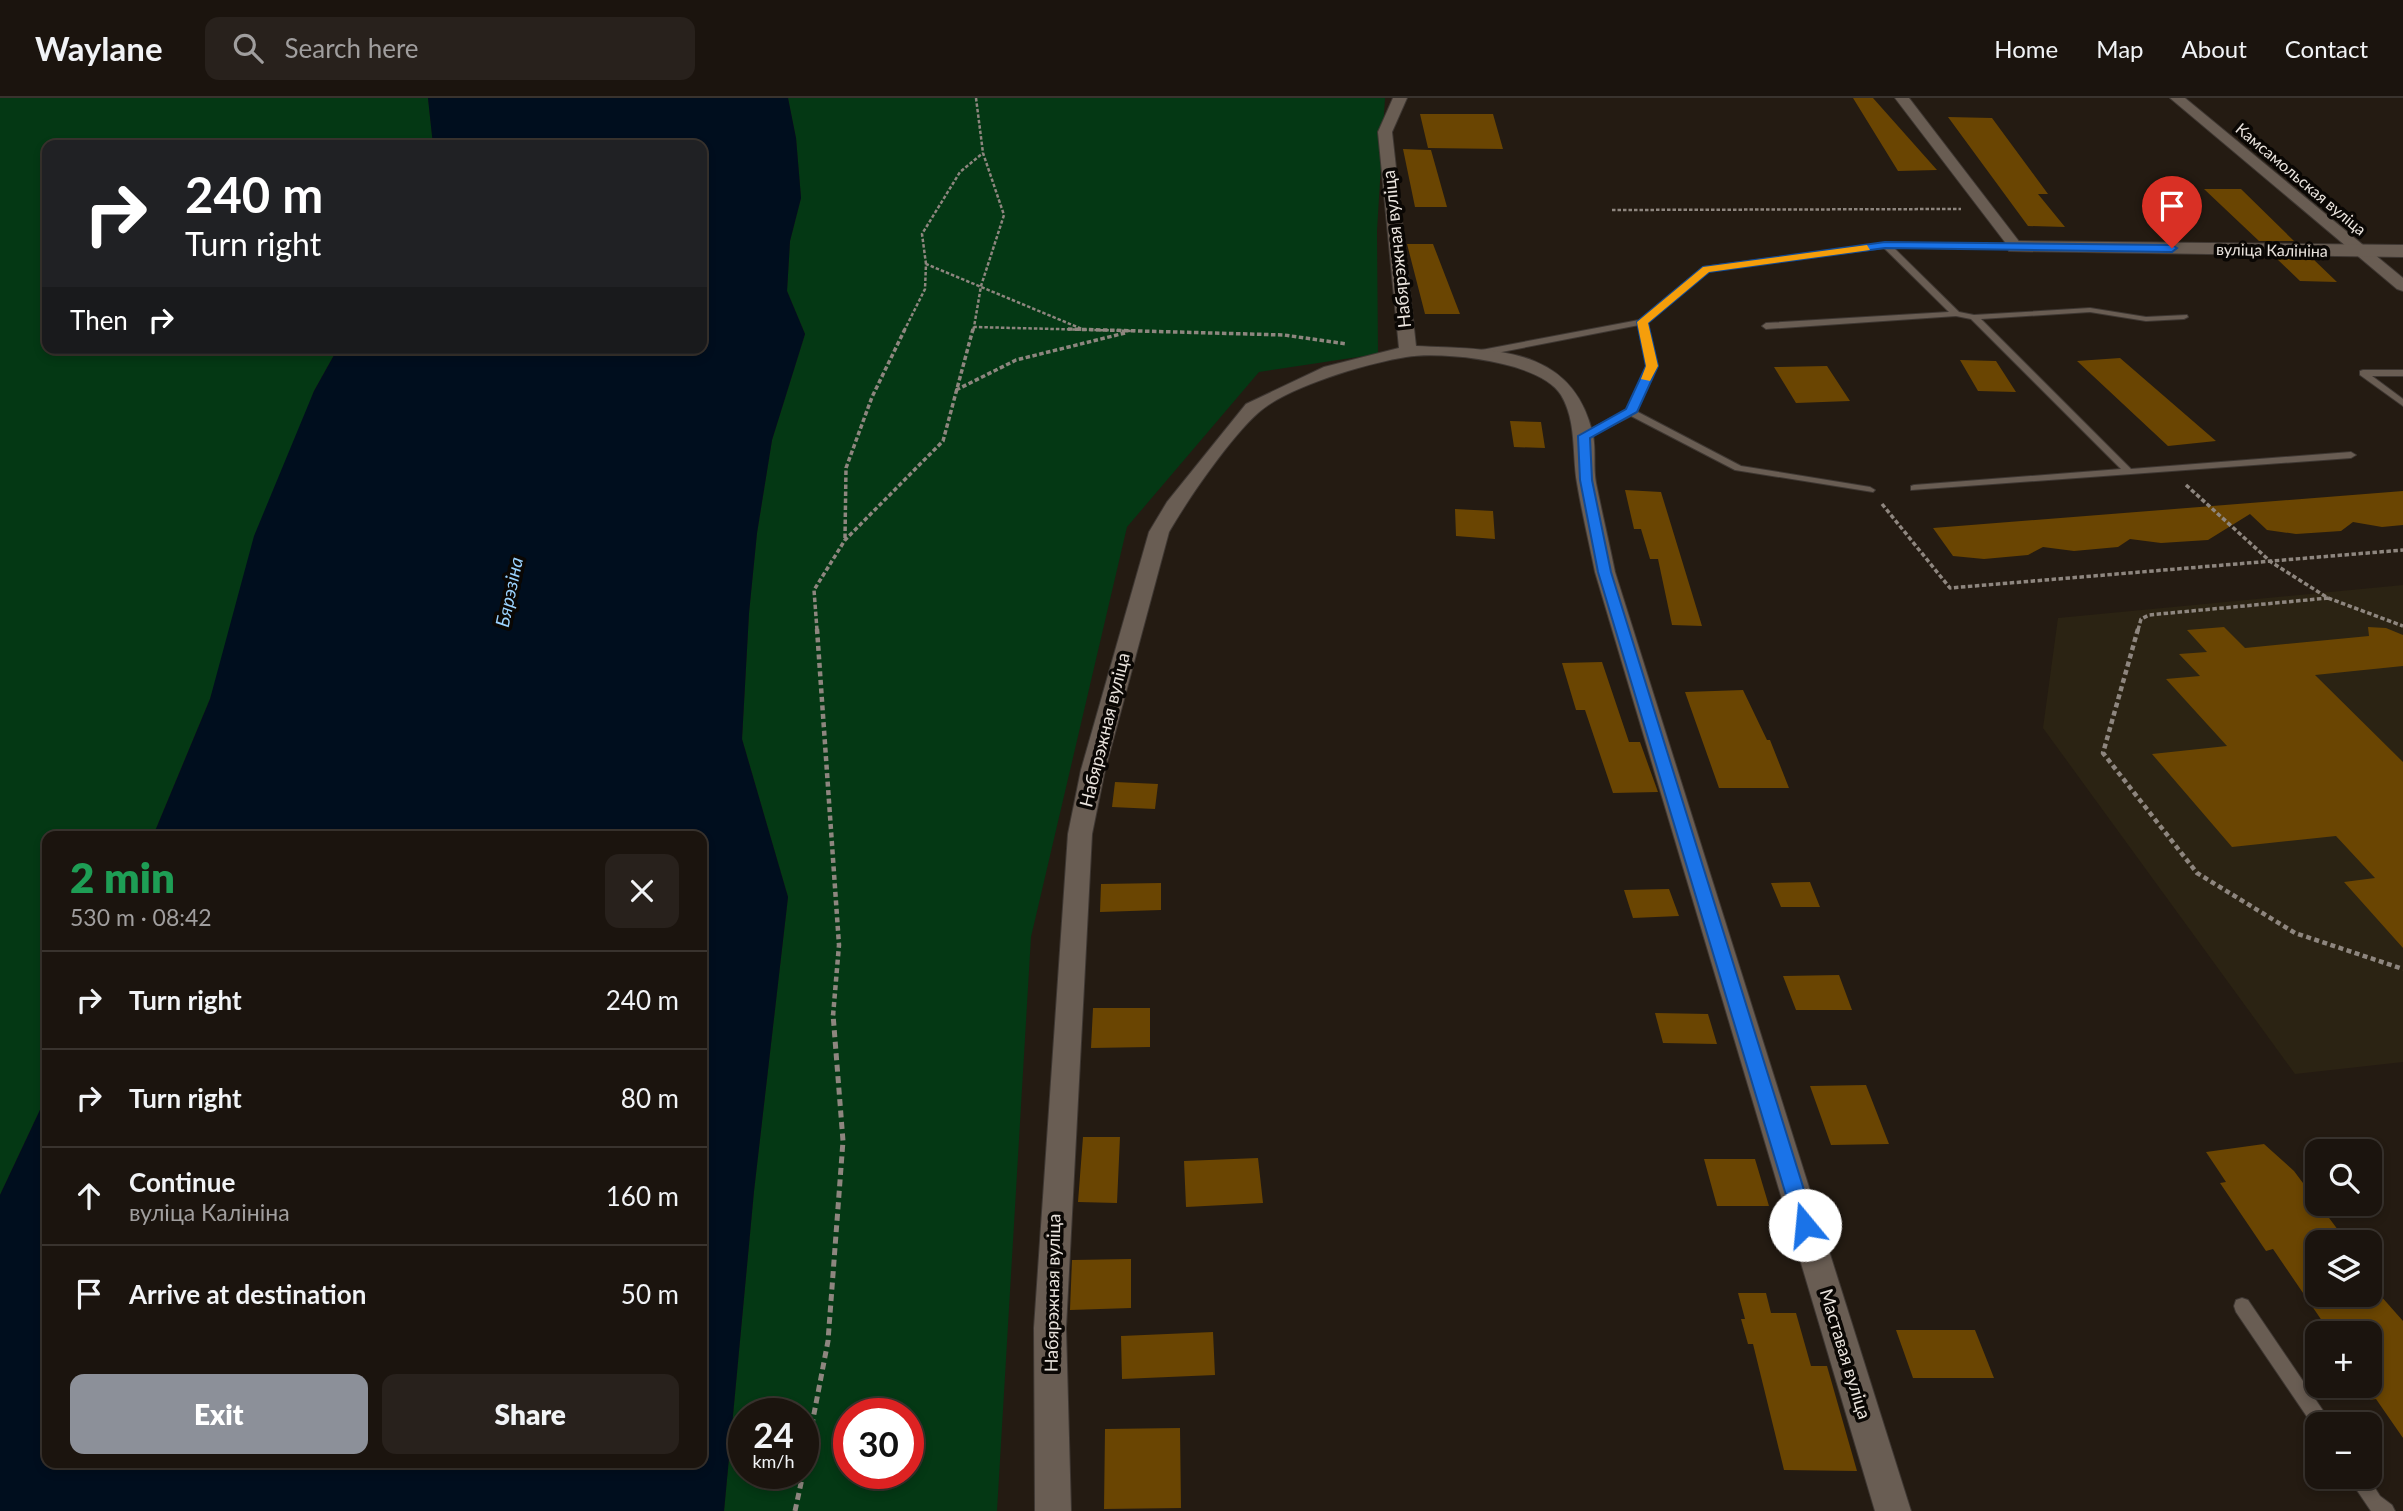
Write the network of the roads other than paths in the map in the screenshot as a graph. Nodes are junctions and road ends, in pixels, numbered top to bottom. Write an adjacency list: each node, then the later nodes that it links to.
1 (1400, 98): 15 (street, Набярэжная вуліца)
2 (1902, 98): 5 (street)
3 (2178, 98): 6 (street, Камсамольская вуліца)
4 (1885, 245): 5 (lane); 9 (lane); 12 (lane)
5 (2016, 247): 6 (street, вуліца Калініна)
6 (2360, 251): 7 (street, вуліца Калініна); 8 (street, Камсамольская вуліца)
7 (2403, 251)
8 (2403, 286)
9 (1956, 314): 10 (lane); 13 (lane)
10 (1975, 317): 11 (lane); 23 (lane)
11 (2184, 317)
12 (1642, 322): 14 (lane); 20 (lane)
13 (1766, 326)
14 (1532, 343): 16 (lane); 17 (lane)
15 (1408, 351): 16 (street, Маставая вуліца); 29 (street, Набярэжная вуліца)
16 (1476, 354): 17 (street, Маставая вуліца)
17 (1533, 367): 21 (street, Маставая вуліца)
18 (2403, 373): 19 (lane)
19 (2403, 403)
20 (1631, 412): 21 (lane); 25 (lane)
21 (1584, 436): 30 (street, Маставая вуліца)
22 (2351, 455): 23 (lane)
23 (2128, 471): 24 (lane)
24 (1914, 488)
25 (1870, 490)
26 (2242, 1306): 27 (lane)
27 (2314, 1412)
28 (2365, 1489): 31 (lane)
29 (1053, 1511)
30 (1893, 1511)
31 (2386, 1511)

